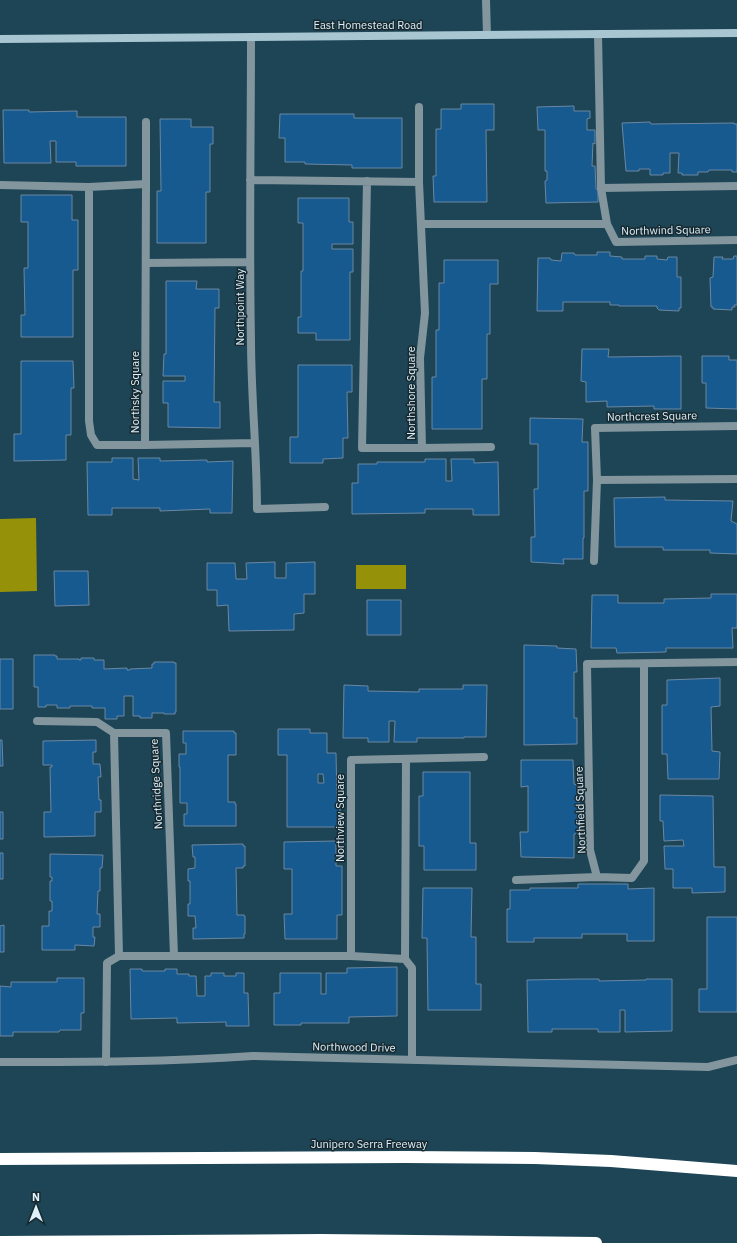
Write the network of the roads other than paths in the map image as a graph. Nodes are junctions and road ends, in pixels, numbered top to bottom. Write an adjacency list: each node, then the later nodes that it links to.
1 (486, 0): 4 (street)
2 (737, 33): 3 (main road, East Homestead Road)
3 (598, 34): 4 (main road, East Homestead Road); 16 (street)
4 (487, 35): 5 (main road, East Homestead Road)
5 (251, 37): 6 (main road, East Homestead Road); 9 (street, Northpoint Way)
6 (0, 39)
7 (418, 108): 11 (street, Northshore Square)
8 (146, 122): 12 (street, Northsky Square)
9 (250, 180): 10 (street); 20 (street, Northpoint Way)
10 (367, 181): 11 (street); 26 (street, Northshore Square)
11 (418, 182): 17 (street, Northshore Square)
12 (146, 184): 15 (street); 21 (street, Northsky Square)
13 (0, 185): 15 (street)
14 (737, 186): 16 (street)
15 (89, 187): 24 (street, Northsky Square)
16 (601, 188): 18 (street)
17 (421, 224): 18 (street); 26 (street, Northshore Square)
18 (607, 224): 19 (street, Northwind Square)
19 (737, 240)
20 (250, 262): 21 (street); 23 (street, Northpoint Way)
21 (146, 263): 24 (street, Northsky Square)
22 (737, 426): 28 (street, Northcrest Square)
23 (254, 443): 24 (street); 29 (street, Northpoint Way)
24 (146, 445)
25 (491, 447): 26 (street)
26 (422, 448)
27 (737, 479): 28 (street)
28 (597, 480): 30 (street, Northcrest Square)
29 (325, 507)
30 (594, 561)
31 (737, 662): 32 (street, Northfield Square)
32 (644, 664): 37 (street); 37 (street, Northfield Square)
33 (37, 721): 34 (street)
34 (114, 733): 39 (street); 40 (street, Northridge Square)
35 (484, 757): 36 (street)
36 (406, 759): 41 (street, Northview Square); 42 (street)
37 (597, 877): 38 (street)
38 (516, 880)
39 (119, 956): 40 (street); 46 (street)
40 (174, 956): 41 (street)
41 (351, 956): 42 (street)
42 (405, 958): 43 (street)
43 (412, 1059): 44 (street, Northwood Drive); 46 (street, Northwood Drive)
44 (737, 1060)
45 (0, 1062): 46 (street, Northwood Drive)
46 (106, 1062)
47 (0, 1159): 48 (highway, Junipero Serra Freeway)
48 (737, 1171)
49 (0, 1242): 50 (highway)
50 (596, 1243)

